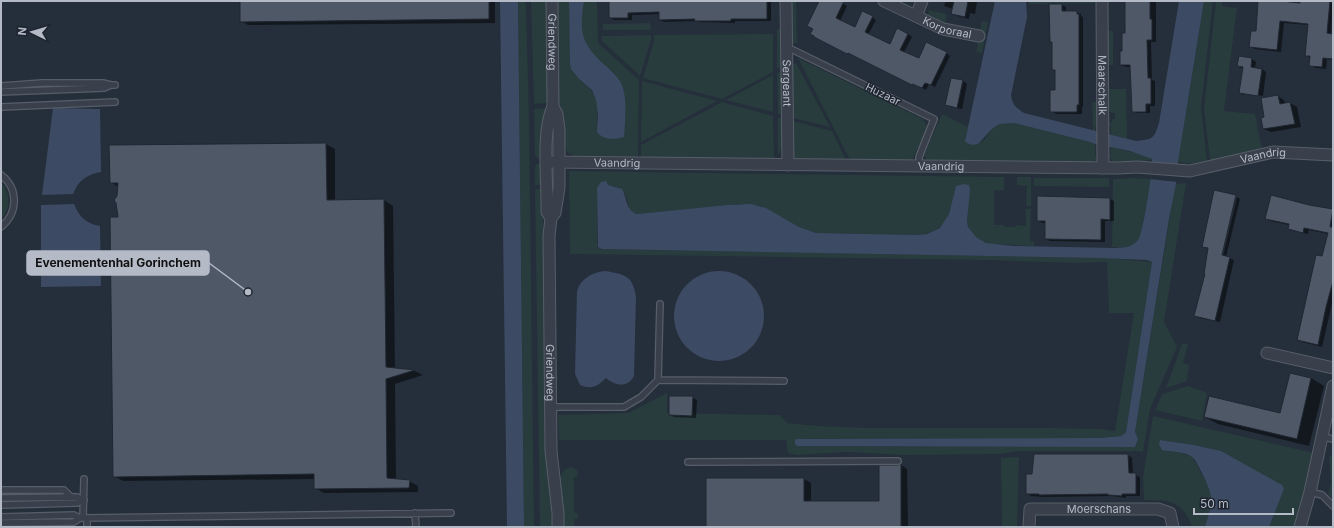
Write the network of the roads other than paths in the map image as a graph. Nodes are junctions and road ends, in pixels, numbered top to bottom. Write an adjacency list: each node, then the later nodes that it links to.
1 (552, 1): 13 (street, Griendweg)
2 (786, 1): 8 (street, Sergeant)
3 (884, 1): 6 (street, Korporaal)
4 (922, 1): 6 (street, Korporaal)
5 (1102, 1): 19 (street, Maarschalk)
6 (916, 16): 7 (street, Korporaal)
7 (979, 36)
8 (786, 47): 17 (street, Sergeant); 18 (lane, Huzaar)
9 (1, 86): 10 (lane)
10 (1, 92)
11 (115, 102): 12 (lane)
12 (1, 107)
13 (553, 107): 15 (street, Griendweg); 16 (street, Griendweg)
14 (1333, 156): 19 (street, Vaandrig)
15 (547, 162): 16 (street, Vaandrig); 21 (street, Griendweg)
16 (559, 162): 17 (street, Vaandrig); 21 (street, Griendweg)
17 (788, 164): 18 (street, Vaandrig)
18 (918, 166): 19 (street, Vaandrig)
19 (1103, 168)
20 (1, 175): 22 (lane)
21 (550, 218): 29 (street, Griendweg)
22 (1, 228)
23 (660, 304): 26 (lane)
24 (1267, 353): 25 (street)
25 (1333, 368)
26 (658, 380): 27 (lane); 29 (lane)
27 (784, 382)
28 (1333, 386): 30 (street)
29 (550, 407): 48 (street, Griendweg)
30 (1328, 438): 35 (street)
31 (898, 461): 32 (lane)
32 (688, 462)
33 (84, 479): 38 (lane)
34 (1, 490): 36 (lane)
35 (1310, 492): 40 (lane); 51 (street)
36 (71, 497): 37 (lane); 38 (lane)
37 (1, 498)
38 (84, 500): 39 (lane); 44 (lane)
39 (1, 505)
40 (1333, 506)
41 (415, 513): 42 (lane); 44 (lane); 47 (lane)
42 (450, 513)
43 (1, 517): 44 (lane)
44 (83, 518): 45 (lane); 46 (lane)
45 (1, 523)
46 (87, 527)
47 (416, 527)
48 (558, 527)
49 (1029, 527): 50 (street, Moerschans)
50 (1173, 527)
51 (1300, 527)

